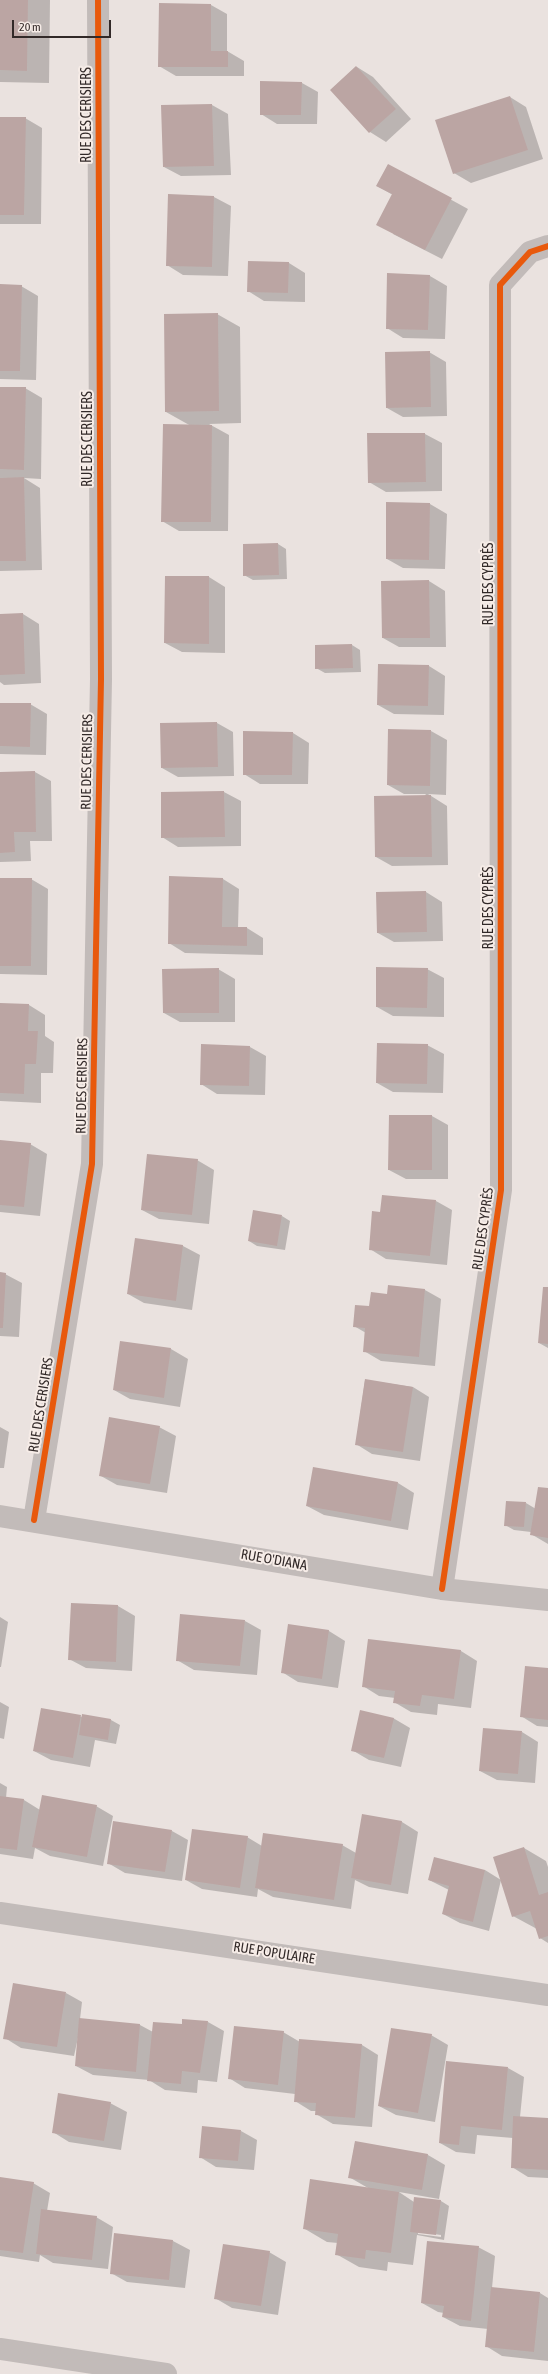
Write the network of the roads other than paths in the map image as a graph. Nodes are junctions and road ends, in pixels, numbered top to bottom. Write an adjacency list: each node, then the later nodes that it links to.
1 (98, 0): 4 (street, RUE DES CERISIERS)
2 (548, 246): 5 (street, RUE DES CYPRÈS)
3 (0, 1516): 4 (street, RUE O'DIANA)
4 (34, 1520): 5 (street, RUE O'DIANA)
5 (442, 1589): 6 (street, RUE O'DIANA)
6 (548, 1600)
7 (0, 1913): 8 (street, RUE POPULAIRE)
8 (548, 1995)
9 (0, 2348): 10 (street)
10 (166, 2374)

